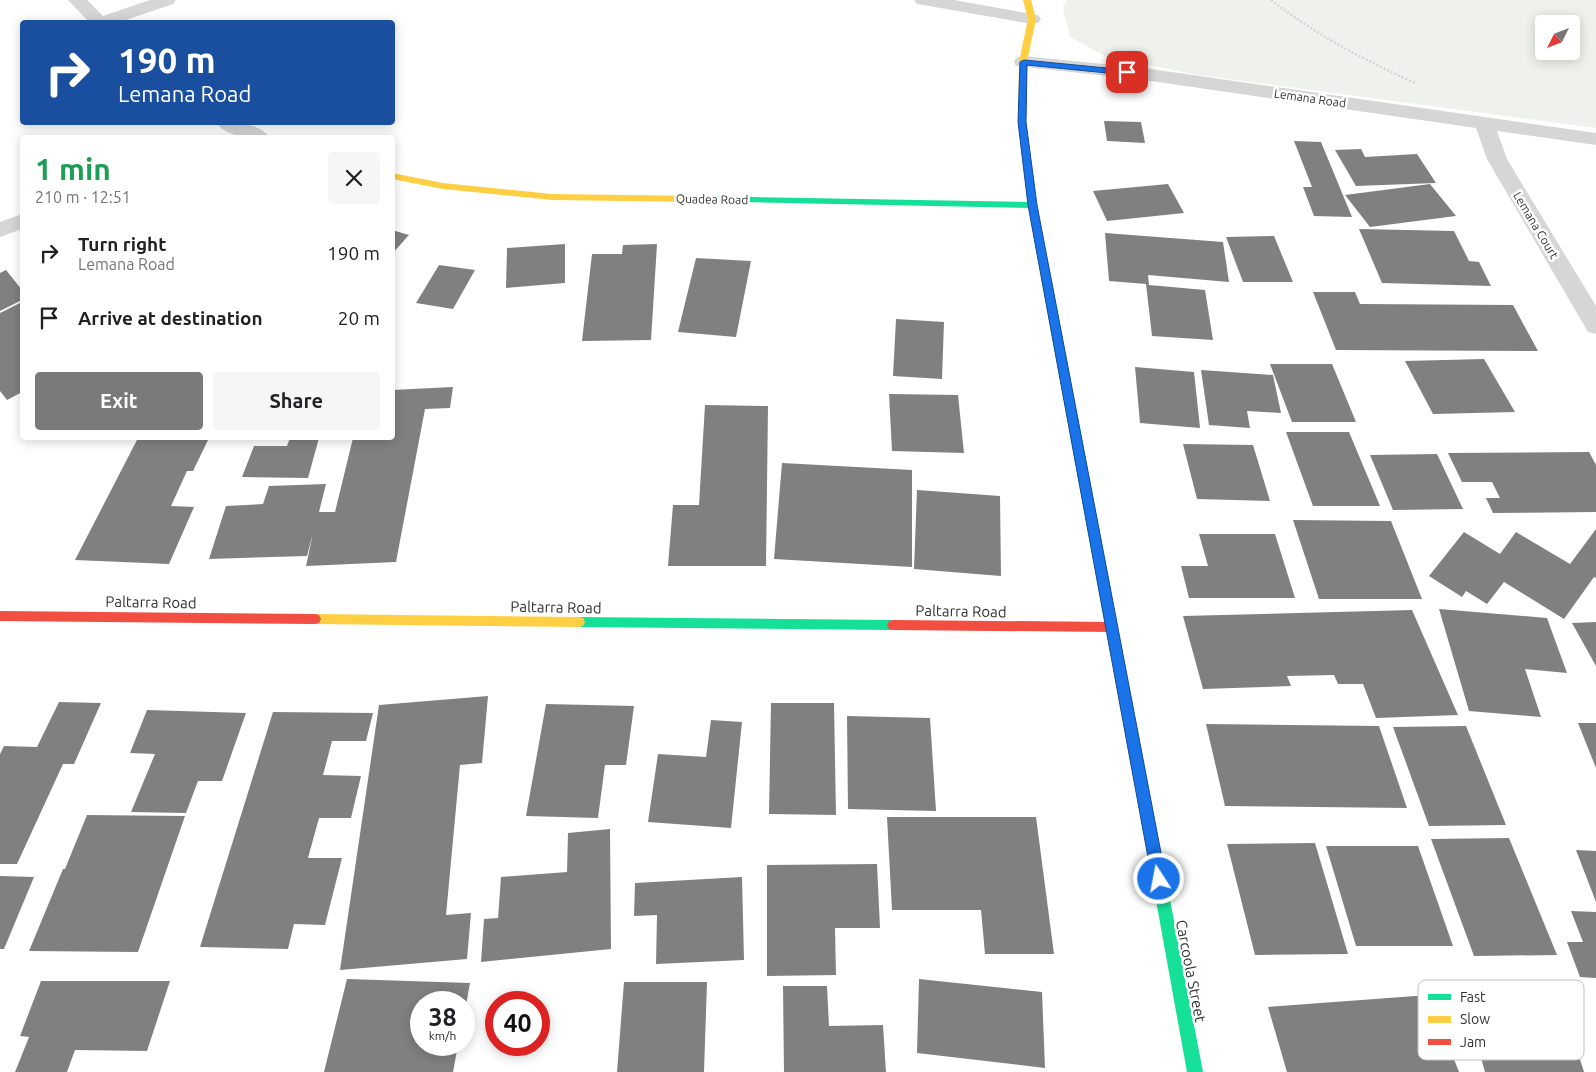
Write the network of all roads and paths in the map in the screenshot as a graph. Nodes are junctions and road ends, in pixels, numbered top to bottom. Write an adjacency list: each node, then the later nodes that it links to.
1 (77, 0): 7 (street)
2 (167, 0): 8 (street)
3 (923, 0): 6 (street)
4 (1027, 0): 6 (street, Carcoola Street)
5 (1271, 0): 10 (path)
6 (1037, 13): 9 (street, Carcoola Street)
7 (97, 20)
8 (110, 20)
9 (1024, 62): 11 (street, Lemana Road); 18 (street, Carcoola Street)
10 (1420, 85)
11 (1484, 122): 16 (street, Lemana Road); 21 (street, Lemana Court)
12 (228, 125): 14 (street)
13 (231, 125): 15 (street)
14 (216, 135)
15 (253, 135)
16 (1596, 138)
17 (395, 177): 18 (street, Quadea Road)
18 (1032, 205): 23 (street, Carcoola Street)
19 (20, 222): 20 (street)
20 (0, 230)
21 (1596, 326)
22 (0, 616): 23 (street, Paltarra Road)
23 (1112, 627): 24 (street, Carcoola Street)
24 (1195, 1072)

